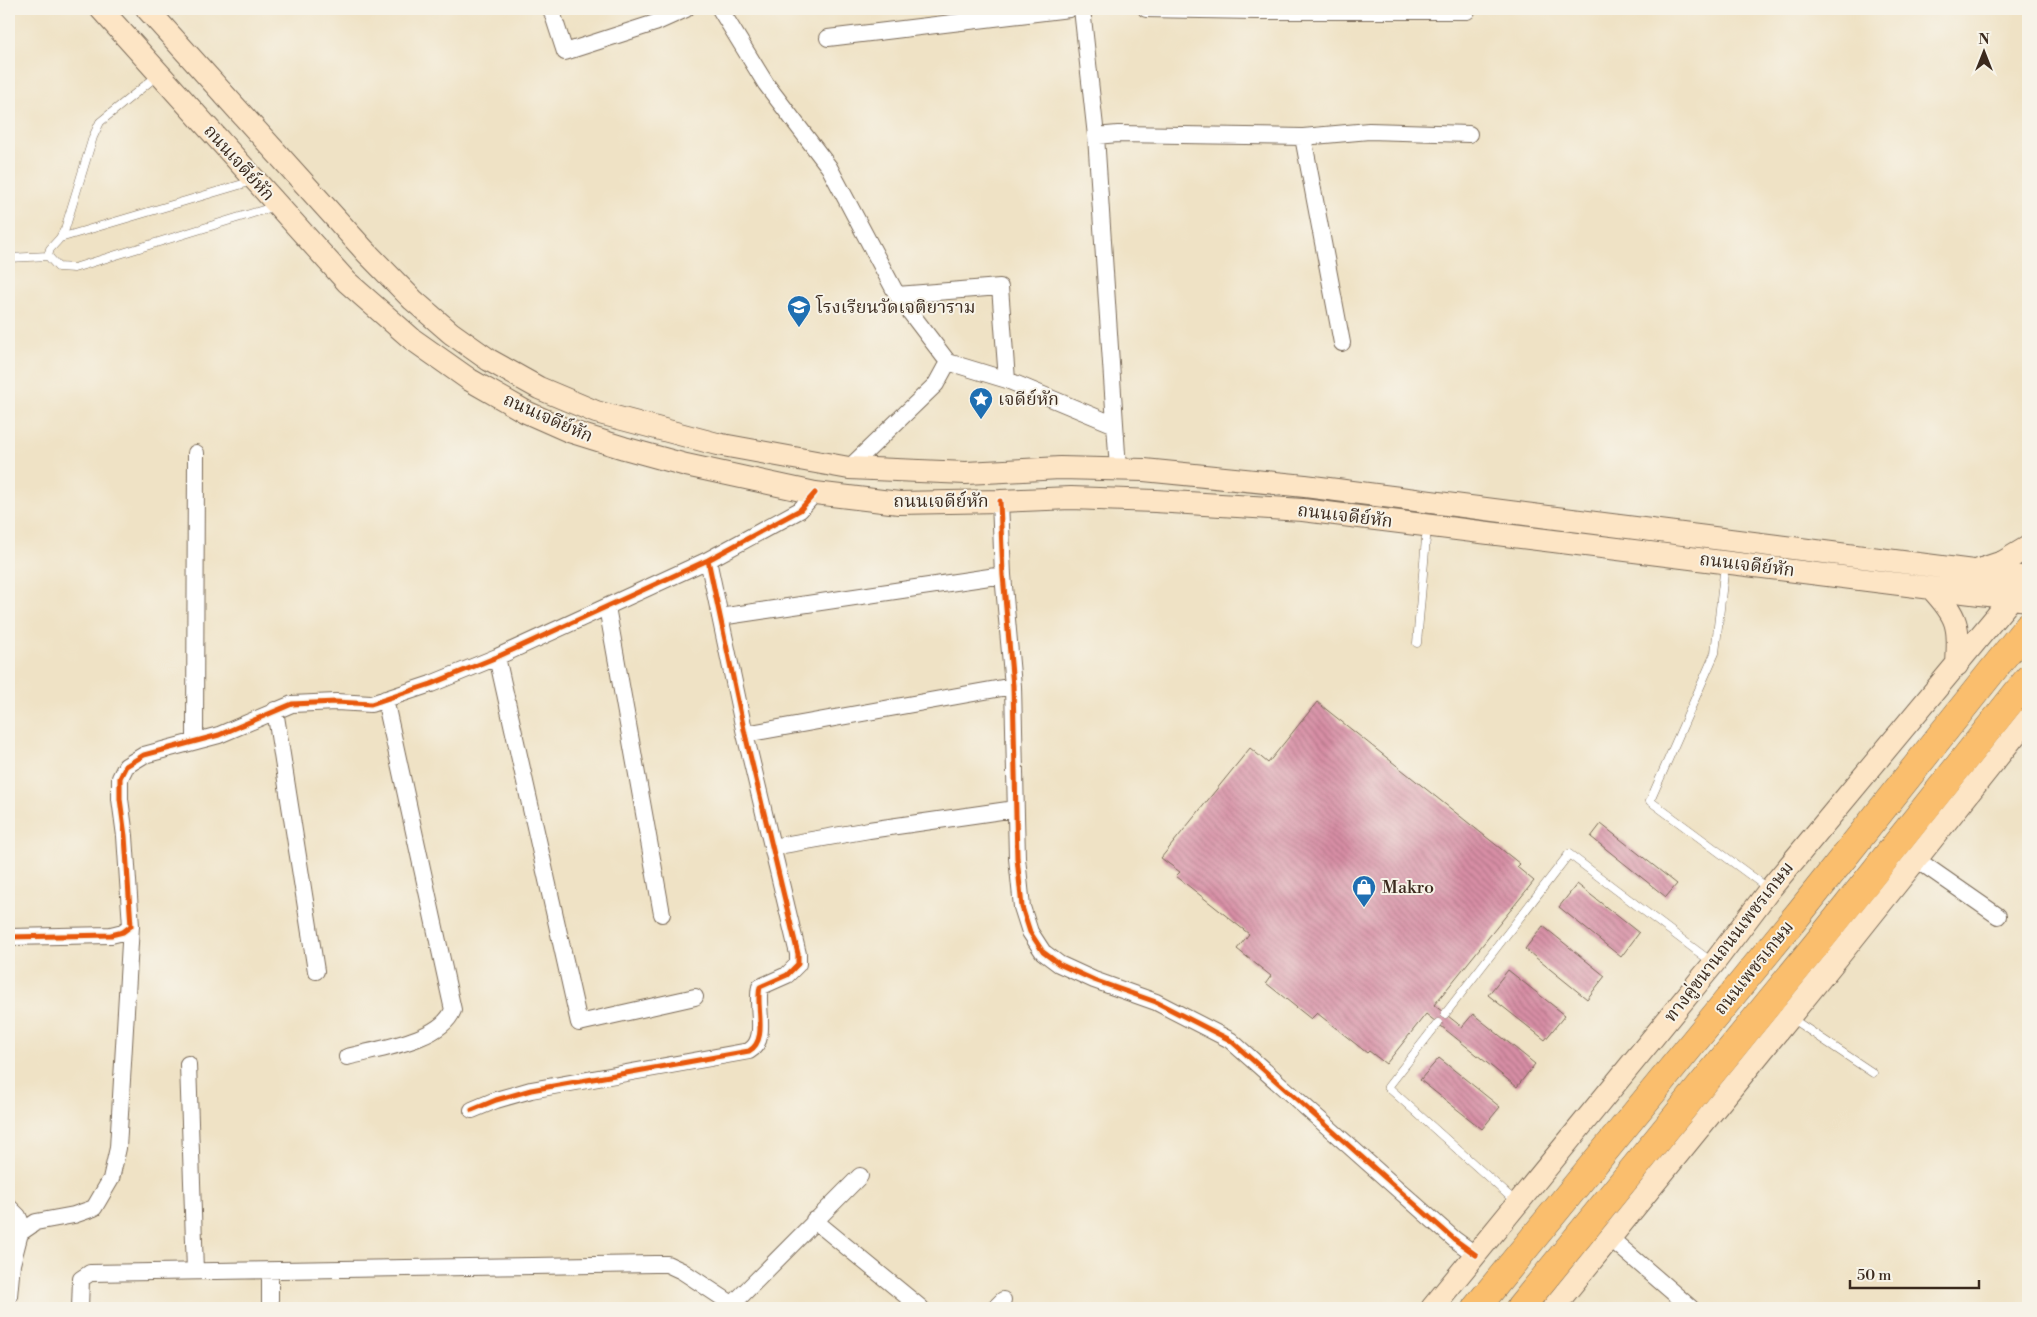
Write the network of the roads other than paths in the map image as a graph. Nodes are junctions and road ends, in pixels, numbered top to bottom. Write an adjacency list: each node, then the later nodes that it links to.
1 (101, 9): 12 (main road, ถนนเจดีย์หัก)
2 (147, 9): 27 (main road, ถนนเจดีย์หัก)
3 (551, 9): 4 (street)
4 (686, 9)
5 (720, 9): 21 (street)
6 (1069, 9): 11 (street)
7 (1082, 9): 14 (street)
8 (1146, 9): 9 (street)
9 (1256, 10): 10 (street)
10 (1467, 11)
11 (828, 38)
12 (160, 74): 16 (main road, ถนนเจดีย์หัก); 18 (lane)
13 (1468, 134): 15 (street)
14 (1096, 136): 15 (street); 25 (street)
15 (1303, 137): 22 (street)
16 (255, 180): 17 (main road, ถนนเจดีย์หัก); 18 (lane)
17 (278, 206): 19 (lane); 29 (main road, ถนนเจดีย์หัก)
18 (60, 238): 19 (lane)
19 (48, 256): 20 (lane)
20 (9, 258)
21 (897, 295): 23 (street); 24 (street)
22 (1342, 343)
23 (948, 362): 24 (street); 27 (street)
24 (1007, 380): 25 (street)
25 (1115, 425): 28 (street)
26 (196, 453): 52 (street)
27 (850, 468): 28 (main road, ถนนเจดีย์หัก)
28 (1118, 469): 35 (main road, ถนนเจดีย์หัก)
29 (815, 493): 30 (main road, ถนนเจดีย์หัก); 33 (street)
30 (1000, 502): 31 (main road, ถนนเจดีย์หัก); 36 (street)
31 (1428, 526): 34 (main road, ถนนเจดีย์หัก); 43 (lane)
32 (2028, 547): 35 (main road)
33 (708, 560): 40 (street); 41 (street)
34 (1725, 562): 38 (main road, ถนนเจดีย์หัก); 56 (lane)
35 (1975, 571): 37 (main road, ถนนเจดีย์หัก)
36 (1003, 575): 41 (street); 47 (street)
37 (2028, 578): 39 (main road, ทางคู่ขนานถนนเพชรเกษม)
38 (1931, 588): 39 (main road, ถนนเจดีย์หัก); 45 (main road)
39 (2020, 599): 45 (main road, ทางคู่ขนานถนนเพชรเกษม)
40 (607, 607): 44 (street); 57 (street)
41 (720, 617): 51 (street)
42 (2028, 626): 86 (highway, ถนนเพชรเกษม)
43 (1417, 643)
44 (497, 657): 48 (street); 63 (street)
45 (1958, 665): 56 (main road, ทางคู่ขนานถนนเพชรเกษม)
46 (2028, 679): 87 (highway, ถนนเพชรเกษม)
47 (1013, 686): 51 (street); 53 (street)
48 (385, 700): 49 (street); 67 (street)
49 (275, 710): 52 (street); 62 (street)
50 (2026, 727): 55 (main road)
51 (745, 734): 54 (street)
52 (195, 740): 59 (street)
53 (1016, 809): 54 (street); 77 (street)
54 (772, 848): 70 (street)
55 (1916, 860): 58 (street); 65 (main road)
56 (1770, 889): 61 (main road, ทางคู่ขนานถนนเพชรเกษม)
57 (662, 914)
58 (1998, 916)
59 (132, 926): 60 (street); 75 (street)
60 (9, 937)
61 (1714, 963): 64 (lane); 72 (main road, ทางคู่ขนานถนนเพชรเกษม)
62 (316, 971)
63 (696, 997)
64 (1445, 1014)
65 (1790, 1017): 69 (lane); 76 (main road)
66 (1438, 1024): 72 (lane)
67 (347, 1057)
68 (188, 1064): 78 (street)
69 (1873, 1073)
70 (472, 1110)
71 (860, 1176): 74 (street)
72 (1518, 1204): 77 (main road, ทางคู่ขนานถนนเพชรเกษม)
73 (9, 1207): 75 (street)
74 (814, 1220): 81 (street); 84 (street)
75 (24, 1230): 80 (street)
76 (1610, 1238): 88 (main road); 89 (street)
77 (1476, 1255): 85 (main road, ทางคู่ขนานถนนเพชรเกษม)
78 (195, 1271): 79 (street); 82 (street)
79 (270, 1271): 81 (street); 83 (street)
80 (9, 1296)
81 (736, 1306)
82 (80, 1308)
83 (270, 1308)
84 (921, 1308)
85 (1432, 1308)
86 (1476, 1308)
87 (1520, 1308)
88 (1553, 1308)
89 (1691, 1308)

